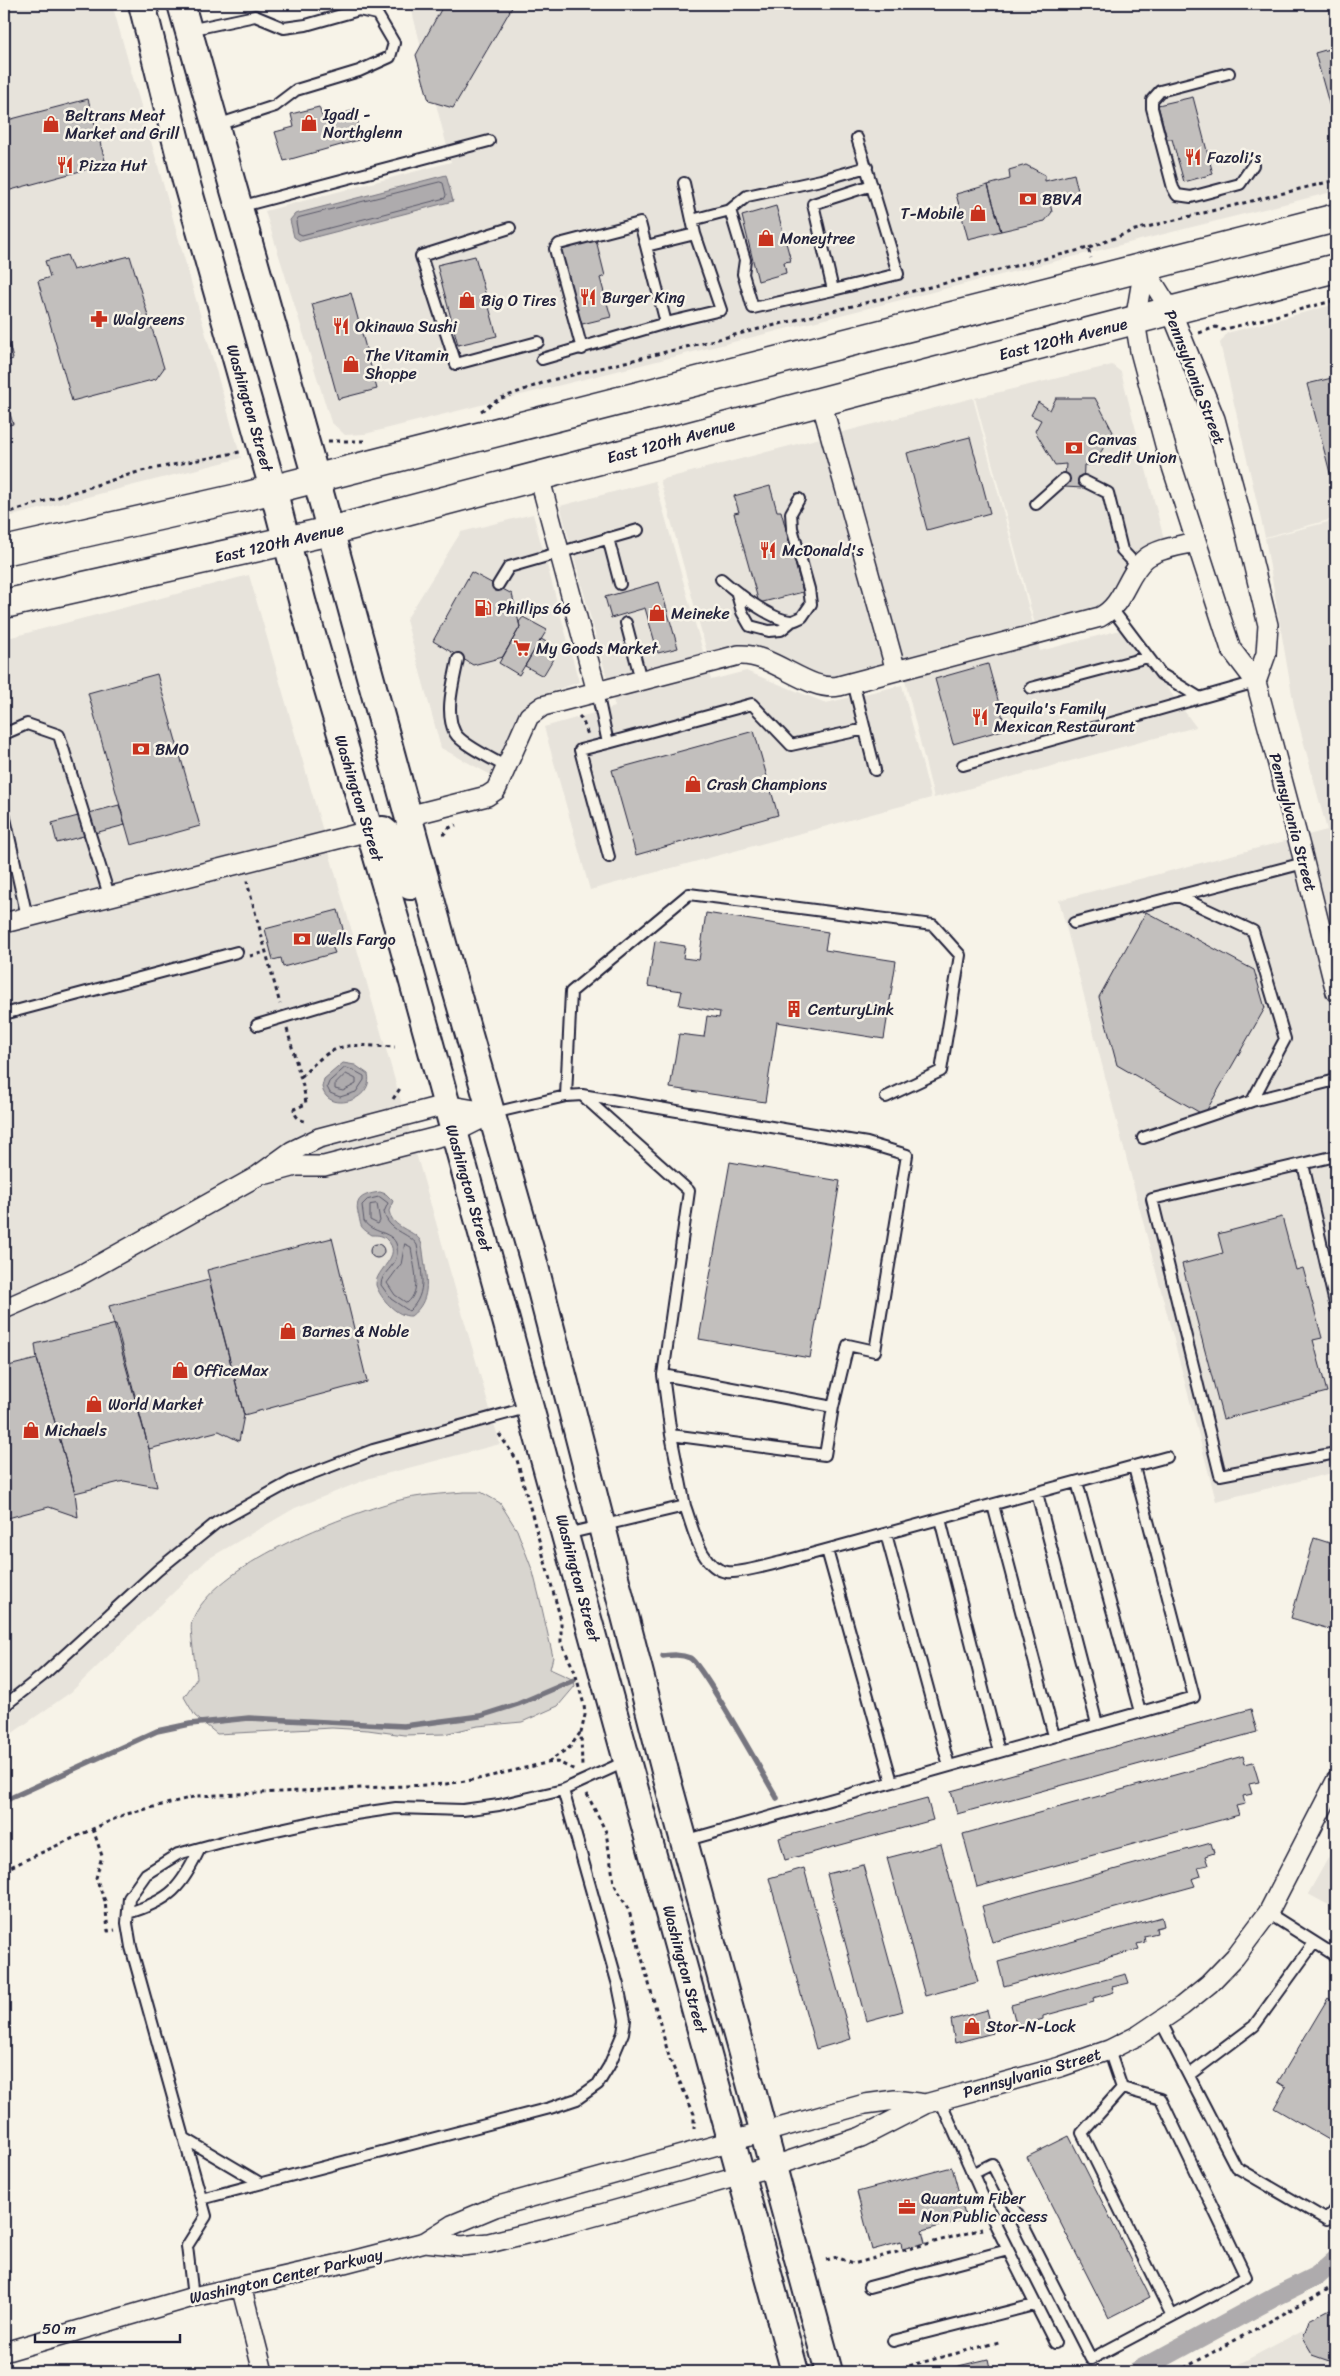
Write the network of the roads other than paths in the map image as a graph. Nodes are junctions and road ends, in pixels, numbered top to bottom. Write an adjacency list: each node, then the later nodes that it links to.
1 (142, 4): 4 (main road, Washington Street)
2 (181, 4): 3 (main road, Washington Street)
3 (188, 30): 6 (main road, Washington Street); 7 (lane)
4 (153, 46): 6 (main road); 35 (main road, Washington Street)
5 (1230, 73): 10 (lane)
6 (207, 98): 7 (main road, Washington Street)
7 (215, 126): 14 (main road, Washington Street)
8 (857, 138): 11 (lane)
9 (489, 141): 14 (lane)
10 (1253, 165)
11 (866, 167): 13 (lane); 15 (lane)
12 (684, 183): 17 (lane)
13 (872, 185): 23 (lane); 23 (lane)
14 (238, 207): 32 (main road, Washington Street)
15 (730, 210): 17 (lane); 23 (lane)
16 (1336, 218): 21 (main road)
17 (692, 220): 19 (lane)
18 (510, 228): 27 (lane)
19 (695, 234): 20 (lane); 26 (lane)
20 (646, 246): 26 (lane); 28 (lane)
21 (1144, 268): 24 (street, Pennsylvania Street); 25 (street, Pennsylvania Street); 32 (main road)
22 (1336, 268): 24 (main road, East 120th Avenue)
23 (833, 290)
24 (1171, 311): 25 (main road, East 120th Avenue); 59 (street, Pennsylvania Street)
25 (1135, 321): 30 (main road, East 120th Avenue); 42 (street, Pennsylvania Street)
26 (666, 324): 28 (lane)
27 (538, 342)
28 (582, 349): 29 (lane)
29 (542, 359)
30 (821, 401): 31 (main road, East 120th Avenue); 56 (street)
31 (539, 476): 39 (main road, East 120th Avenue); 44 (street)
32 (316, 478): 35 (main road); 39 (main road, Washington Street)
33 (1064, 479): 37 (lane)
34 (1084, 481): 45 (lane)
35 (273, 489): 41 (main road, Washington Street); 43 (main road)
36 (799, 499): 52 (lane)
37 (1036, 504)
38 (638, 530): 40 (lane)
39 (330, 531): 41 (main road, East 120th Avenue); 70 (main road, Washington Street)
40 (608, 538): 44 (lane); 47 (lane)
41 (286, 542): 50 (main road, East 120th Avenue); 71 (main road, Washington Street)
42 (1195, 542): 45 (street); 59 (street, Pennsylvania Street)
43 (4, 551)
44 (560, 551): 48 (lane); 61 (street)
45 (1138, 567): 51 (street)
46 (721, 579): 49 (lane)
47 (620, 584)
48 (498, 585)
49 (737, 594): 52 (lane); 52 (lane)
50 (4, 604)
51 (1112, 609): 54 (lane); 56 (street)
52 (792, 621)
53 (626, 623): 57 (lane)
54 (1148, 658): 60 (lane); 62 (lane)
55 (458, 659): 67 (lane)
56 (896, 671): 58 (street)
57 (641, 680): 58 (street); 61 (street)
58 (853, 682): 63 (lane)
59 (1256, 682): 62 (lane); 73 (street, Pennsylvania Street)
60 (1031, 688)
61 (597, 692): 65 (lane); 67 (street)
62 (1200, 698): 66 (lane)
63 (865, 729): 65 (lane); 68 (lane)
64 (4, 734): 74 (lane)
65 (608, 743): 72 (lane)
66 (962, 765)
67 (508, 768): 70 (street)
68 (875, 770)
69 (4, 814): 76 (lane)
70 (408, 816): 80 (main road, Washington Street)
71 (369, 831): 74 (street); 80 (main road); 90 (main road, Washington Street)
72 (609, 857)
73 (1304, 863): 75 (lane); 81 (street, Pennsylvania Street)
74 (110, 895): 76 (street)
75 (1178, 896): 78 (lane); 89 (lane)
76 (27, 917): 77 (street)
77 (4, 923)
78 (1074, 924)
79 (237, 952): 83 (lane)
80 (453, 977): 91 (main road, Washington Street)
81 (1336, 992)
82 (354, 996): 84 (lane)
83 (4, 1014)
84 (257, 1025)
85 (1336, 1080): 89 (lane)
86 (582, 1095): 87 (lane); 99 (lane); 101 (lane)
87 (566, 1096): 88 (lane); 91 (lane)
88 (886, 1097)
89 (1252, 1101): 93 (lane)
90 (445, 1104): 91 (street); 92 (main road, Washington Street); 96 (street)
91 (493, 1113): 92 (street); 111 (main road, Washington Street)
92 (453, 1134): 96 (street); 100 (main road, Washington Street)
93 (1143, 1138)
94 (1336, 1156): 95 (lane)
95 (1303, 1164): 97 (lane); 103 (lane)
96 (256, 1177): 98 (street)
97 (1336, 1308)
98 (4, 1309)
99 (663, 1375): 101 (lane); 102 (lane)
100 (530, 1407): 112 (main road, Washington Street); 115 (lane)
101 (833, 1407): 102 (lane)
102 (671, 1435): 109 (lane)
103 (1336, 1453)
104 (1167, 1457): 105 (lane)
105 (1134, 1466): 106 (lane); 116 (lane)
106 (1077, 1482): 107 (lane); 116 (lane)
107 (1037, 1493): 108 (lane); 117 (lane)
108 (993, 1505): 110 (lane); 118 (lane)
109 (685, 1506): 111 (lane); 114 (lane)
110 (940, 1519): 113 (lane); 119 (lane)
111 (603, 1525): 112 (lane); 125 (main road, Washington Street)
112 (566, 1534): 120 (main road, Washington Street)
113 (886, 1534): 114 (lane); 121 (lane)
114 (828, 1550): 123 (lane)
115 (4, 1706)
116 (1140, 1712): 117 (lane)
117 (1097, 1724): 118 (lane)
118 (1054, 1736): 119 (lane)
119 (998, 1752): 121 (lane)
120 (628, 1761): 124 (lane); 138 (main road, Washington Street)
121 (949, 1766): 123 (lane)
122 (1336, 1780): 127 (street, Pennsylvania Street)
123 (892, 1782): 125 (lane)
124 (563, 1790): 126 (lane); 142 (lane)
125 (684, 1841): 136 (main road, Washington Street)
126 (200, 1848): 128 (lane); 128 (lane)
127 (1268, 1912): 129 (lane); 131 (street, Pennsylvania Street)
128 (128, 1914): 137 (lane)
129 (1314, 1942): 130 (lane); 133 (lane)
130 (1336, 1956)
131 (1161, 2022): 132 (street, Pennsylvania Street); 133 (lane)
132 (1108, 2050): 134 (lane); 135 (street, Pennsylvania Street)
133 (1189, 2075): 144 (lane)
134 (1122, 2088): 151 (lane); 151 (lane)
135 (932, 2102): 136 (street, Pennsylvania Street); 139 (street, Pennsylvania Street); 140 (lane)
136 (765, 2133): 138 (street, Washington Center Parkway); 139 (main road, Washington Street)
137 (184, 2138): 142 (lane); 143 (lane)
138 (731, 2142): 141 (main road, Washington Street); 145 (street, Washington Center Parkway)
139 (774, 2166): 141 (street, Pennsylvania Street); 157 (main road, Washington Street)
140 (972, 2174): 146 (lane); 151 (lane)
141 (741, 2176): 145 (street, Washington Center Parkway); 156 (main road, Washington Street)
142 (260, 2183): 143 (lane)
143 (201, 2199): 149 (lane)
144 (1336, 2207)
145 (425, 2242): 147 (street, Washington Center Parkway)
146 (1008, 2250): 148 (lane); 150 (lane)
147 (240, 2286): 149 (street, Washington Center Parkway); 155 (street)
148 (869, 2287)
149 (193, 2297): 154 (street, Washington Center Parkway)
150 (1034, 2305): 152 (lane); 153 (lane)
151 (1172, 2316)
152 (893, 2341)
153 (1055, 2343)
154 (4, 2352)
155 (263, 2372)
156 (796, 2372)
157 (829, 2372)

